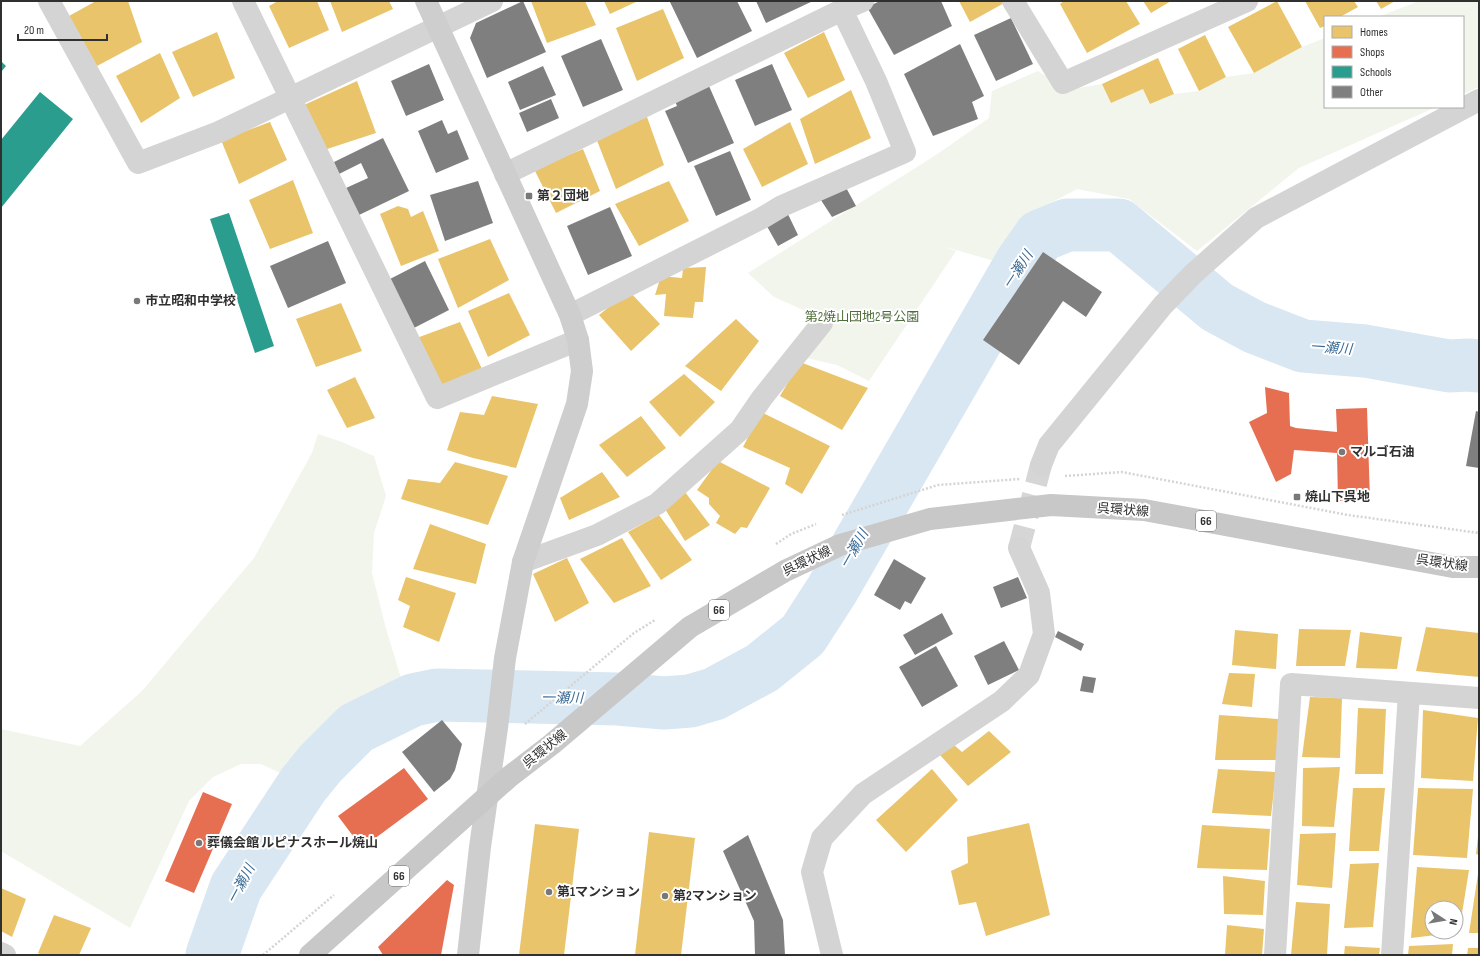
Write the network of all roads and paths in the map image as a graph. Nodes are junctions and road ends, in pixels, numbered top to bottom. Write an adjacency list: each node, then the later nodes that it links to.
1 (49, 1): 10 (street)
2 (242, 1): 10 (street)
3 (426, 1): 9 (street)
4 (492, 1): 9 (street)
5 (863, 1): 8 (street)
6 (1013, 1): 7 (street)
7 (1246, 1)
8 (842, 10): 14 (street); 15 (street)
9 (437, 26): 10 (street); 14 (street)
10 (290, 98): 17 (street)
11 (1479, 100): 13 (street)
12 (1464, 108): 18 (street)
13 (1464, 108)
14 (505, 174): 15 (street)
15 (570, 315): 17 (street)
16 (822, 323): 20 (street)
17 (578, 340): 20 (street)
18 (1041, 466)
19 (1019, 548): 31 (street)
20 (523, 562): 26 (street)
21 (1479, 567): 26 (main road, 呉環状線 / 66)
22 (634, 633): 25 (path)
23 (1410, 693): 24 (street); 32 (street); 33 (street)
24 (1479, 698)
25 (522, 726)
26 (487, 797): 29 (main road, 呉環状線 / 66); 30 (street)
27 (1, 953): 28 (street)
28 (5, 955)
29 (310, 955)
30 (468, 955)
31 (832, 955)
32 (1275, 955)
33 (1392, 955)

